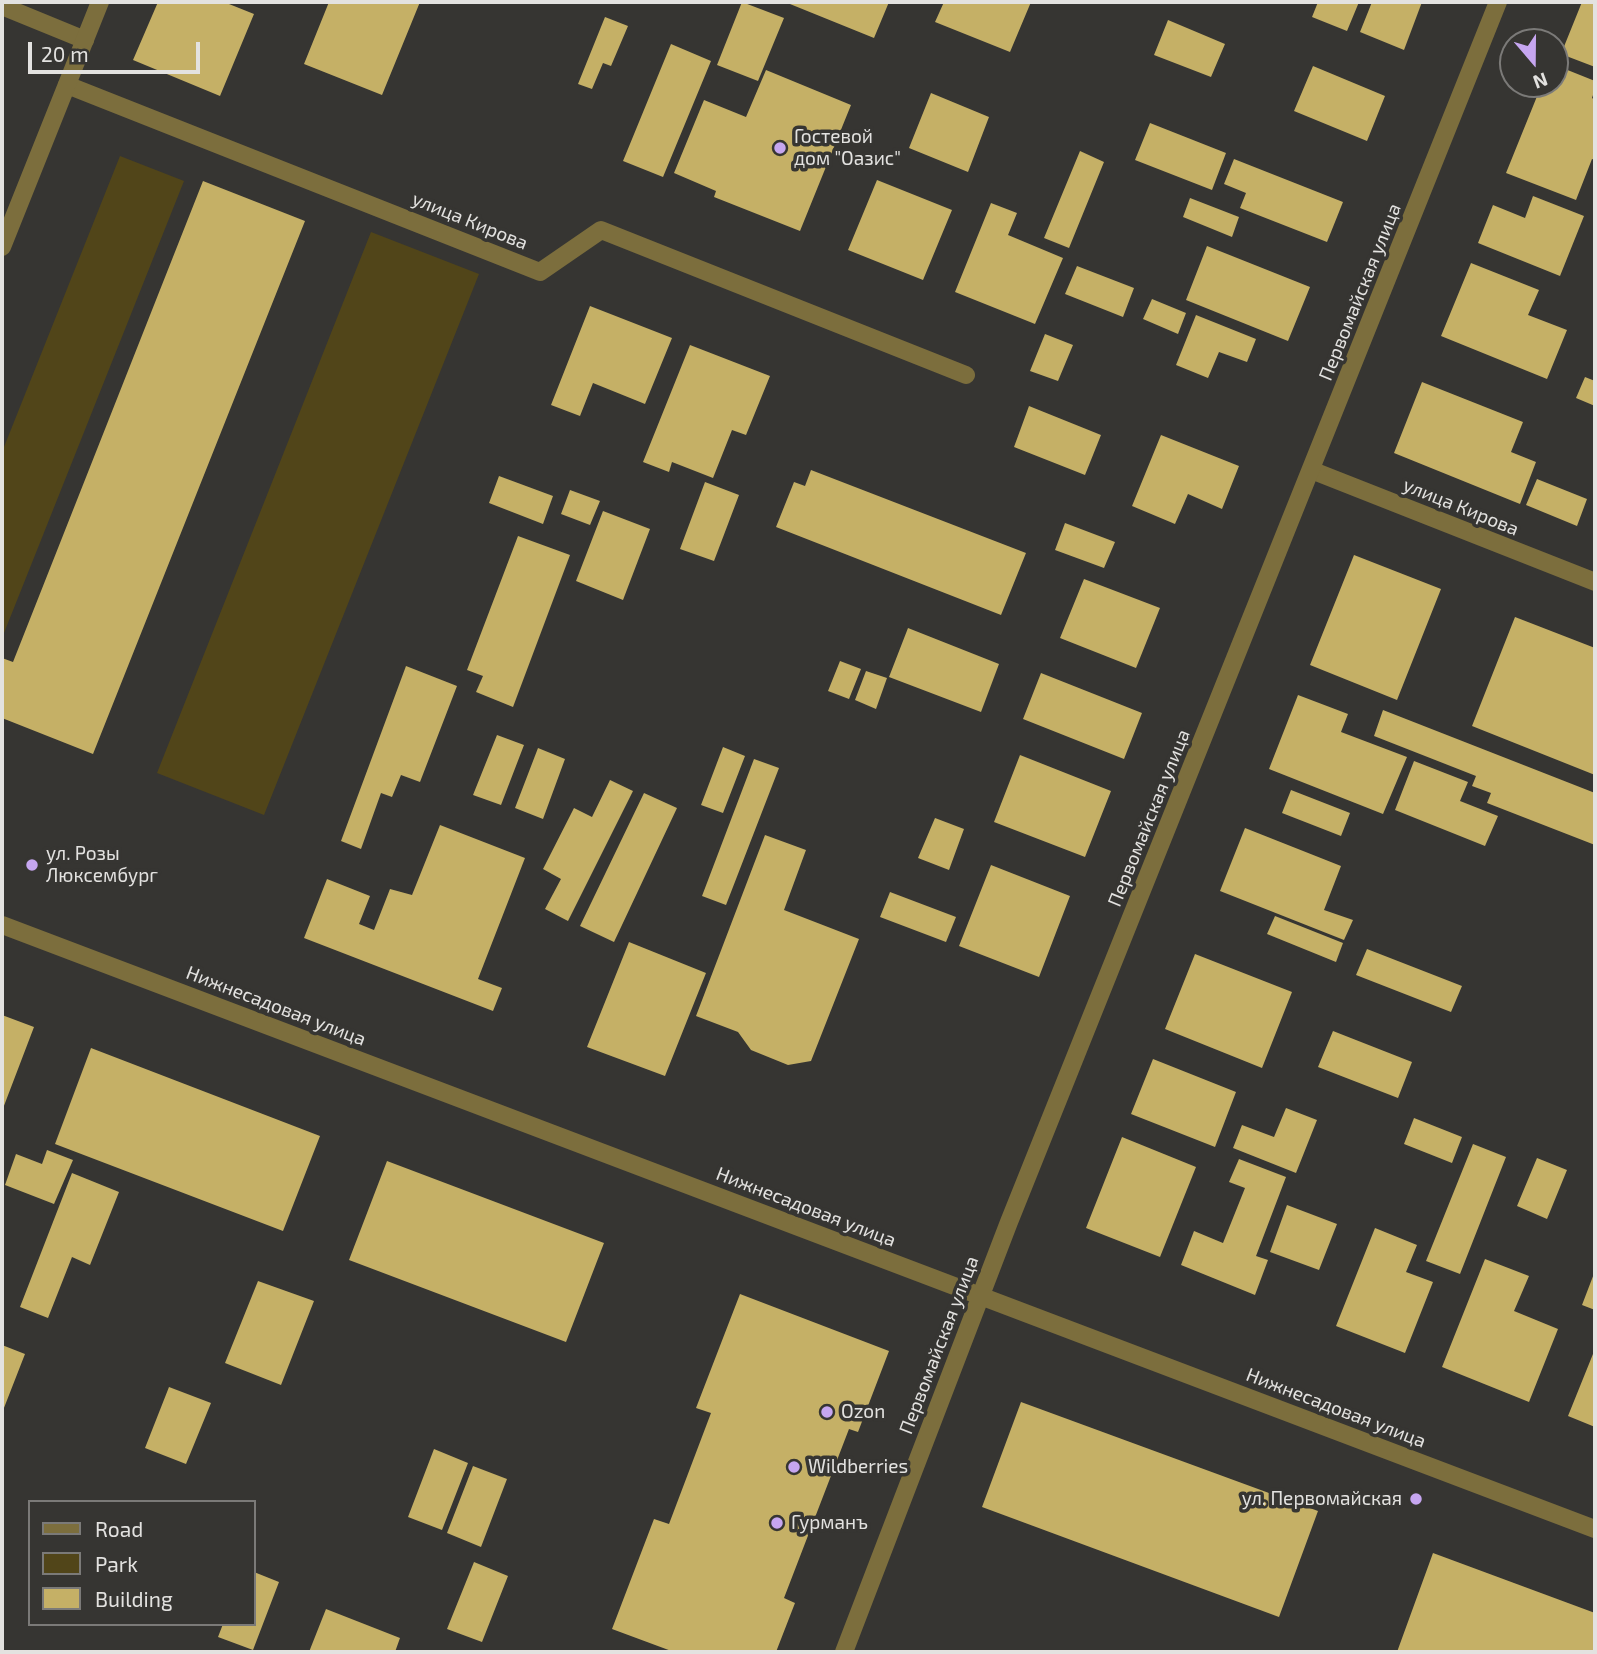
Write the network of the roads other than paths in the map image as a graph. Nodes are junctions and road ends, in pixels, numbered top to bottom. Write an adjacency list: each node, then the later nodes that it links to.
1 (100, 2): 4 (street)
2 (1499, 2): 8 (street, Первомайская улица)
3 (2, 6): 4 (street)
4 (85, 40): 5 (street)
5 (67, 85): 6 (street); 7 (street, улица Кирова)
6 (2, 247)
7 (966, 375)
8 (1311, 470): 9 (street, улица Кирова); 11 (street, Первомайская улица)
9 (1595, 582)
10 (2, 925): 11 (street, Нижнесадовая улица)
11 (981, 1296): 12 (street, Нижнесадовая улица); 13 (street, Первомайская улица)
12 (1595, 1529)
13 (844, 1652)

